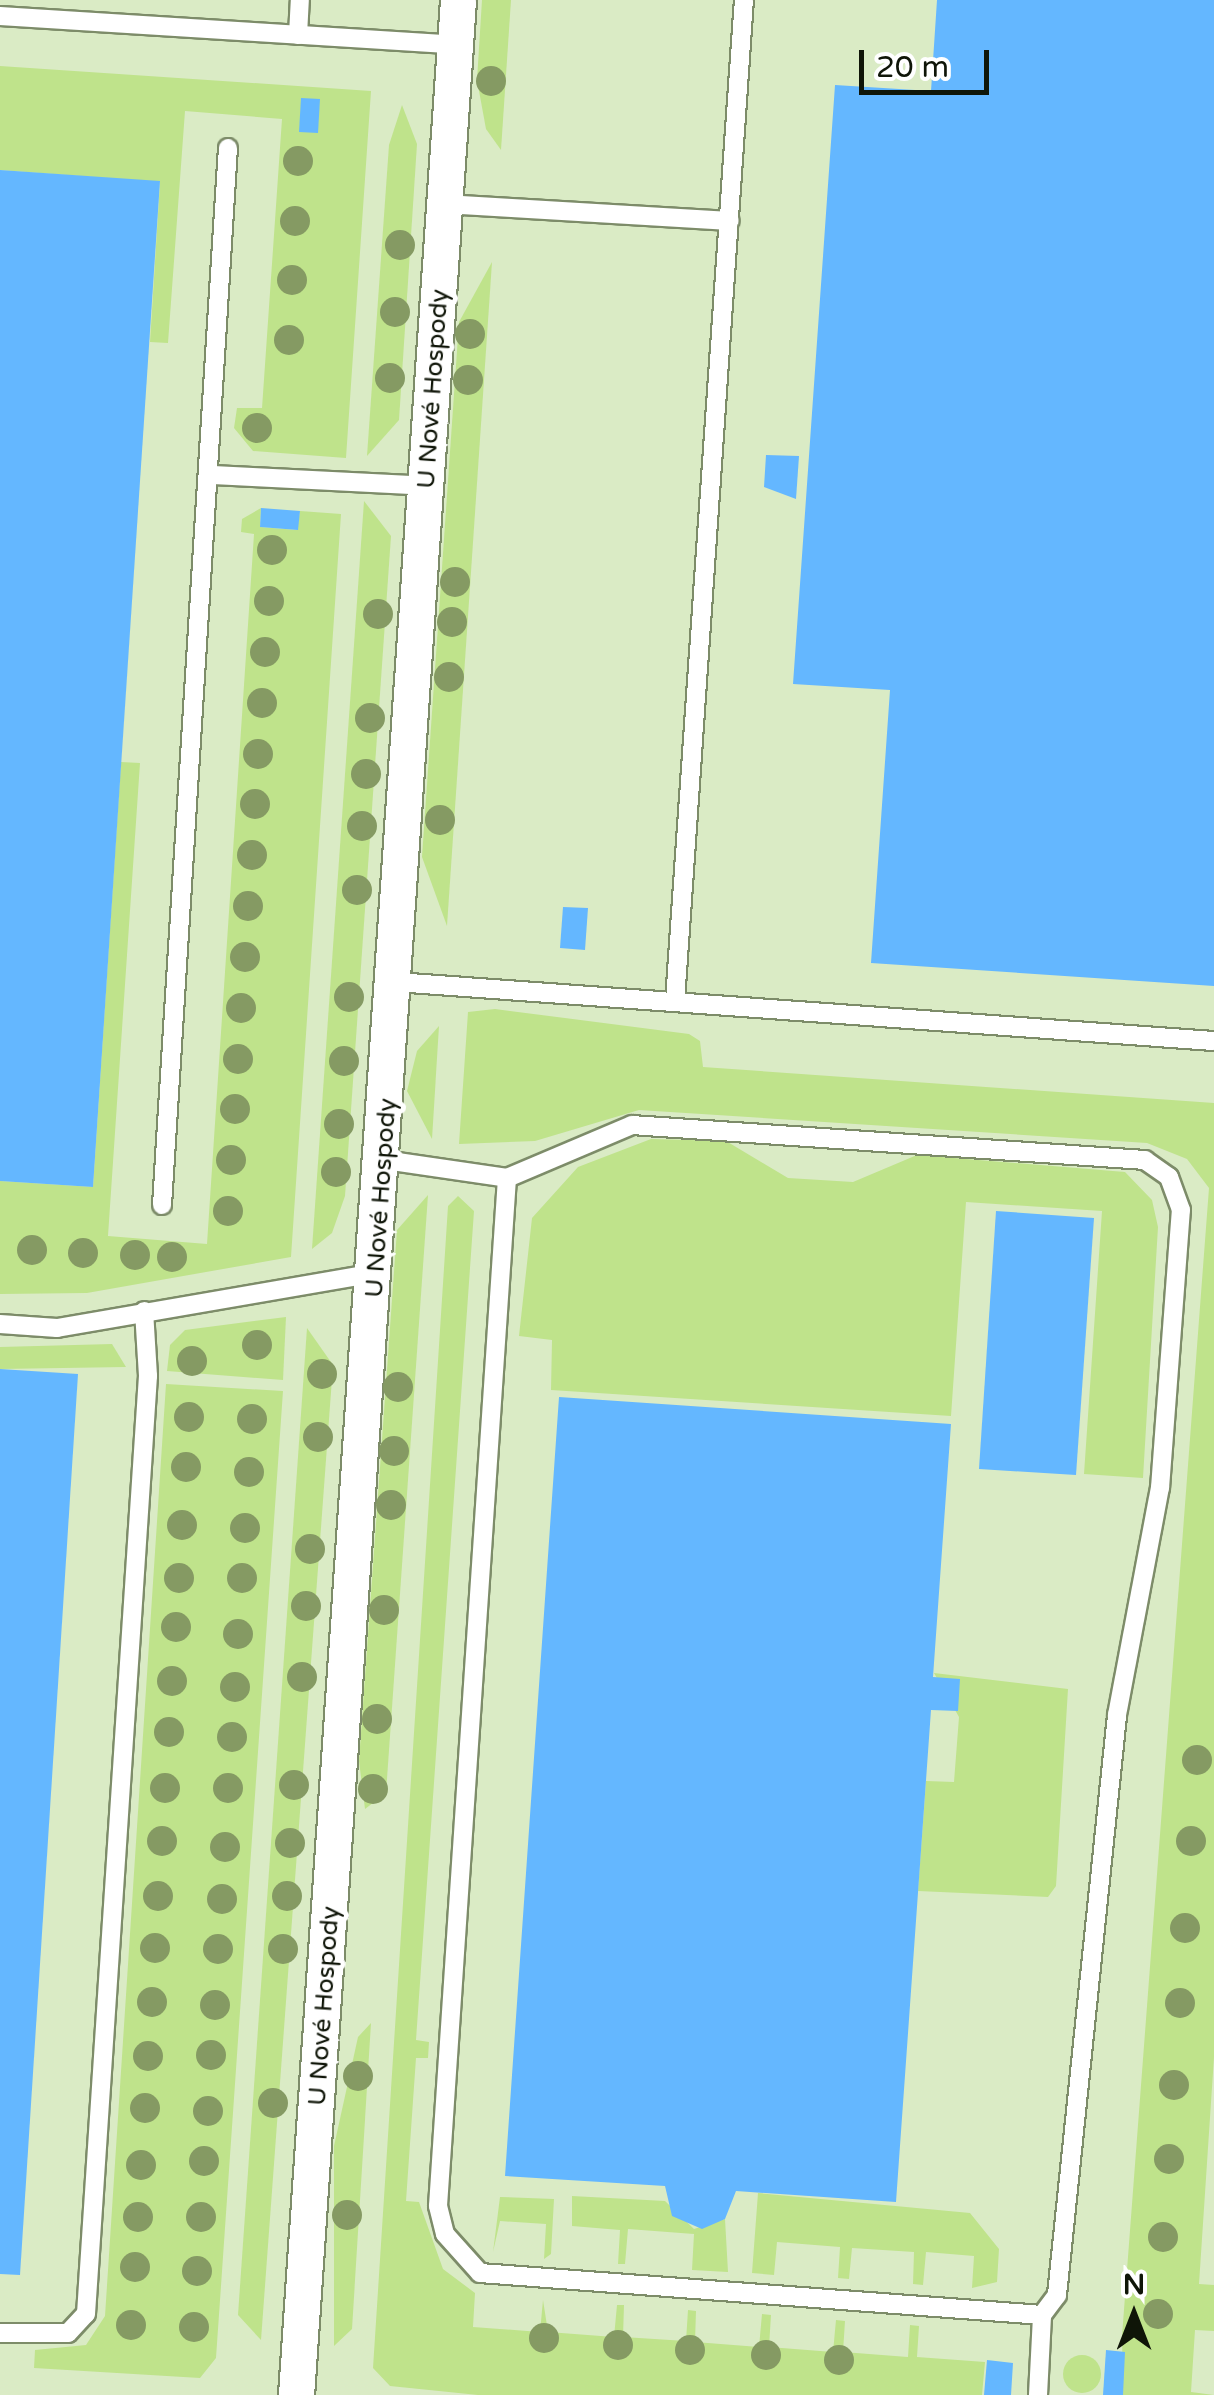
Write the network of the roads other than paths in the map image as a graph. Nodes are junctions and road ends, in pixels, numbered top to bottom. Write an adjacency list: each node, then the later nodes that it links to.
1 (300, 0): 5 (lane)
2 (458, 0): 6 (street, U Nové Hospody)
3 (744, 0): 9 (lane)
4 (0, 16): 5 (lane)
5 (298, 35): 6 (lane)
6 (456, 45): 8 (street, U Nové Hospody)
7 (228, 148): 10 (lane)
8 (445, 204): 9 (lane); 11 (street, U Nové Hospody)
9 (729, 222): 13 (lane)
10 (212, 475): 11 (lane); 17 (lane)
11 (427, 486): 12 (street, U Nové Hospody)
12 (396, 982): 13 (lane); 15 (street, U Nové Hospody)
13 (674, 1000): 14 (lane)
14 (1214, 1041)
15 (384, 1160): 16 (lane); 18 (street, U Nové Hospody)
16 (508, 1178): 21 (lane); 21 (lane)
17 (162, 1205)
18 (376, 1273): 19 (lane); 23 (street, U Nové Hospody)
19 (144, 1311): 20 (lane); 22 (lane)
20 (0, 1324)
21 (1042, 2315): 24 (lane)
22 (0, 2333)
23 (296, 2395)
24 (1038, 2395)

